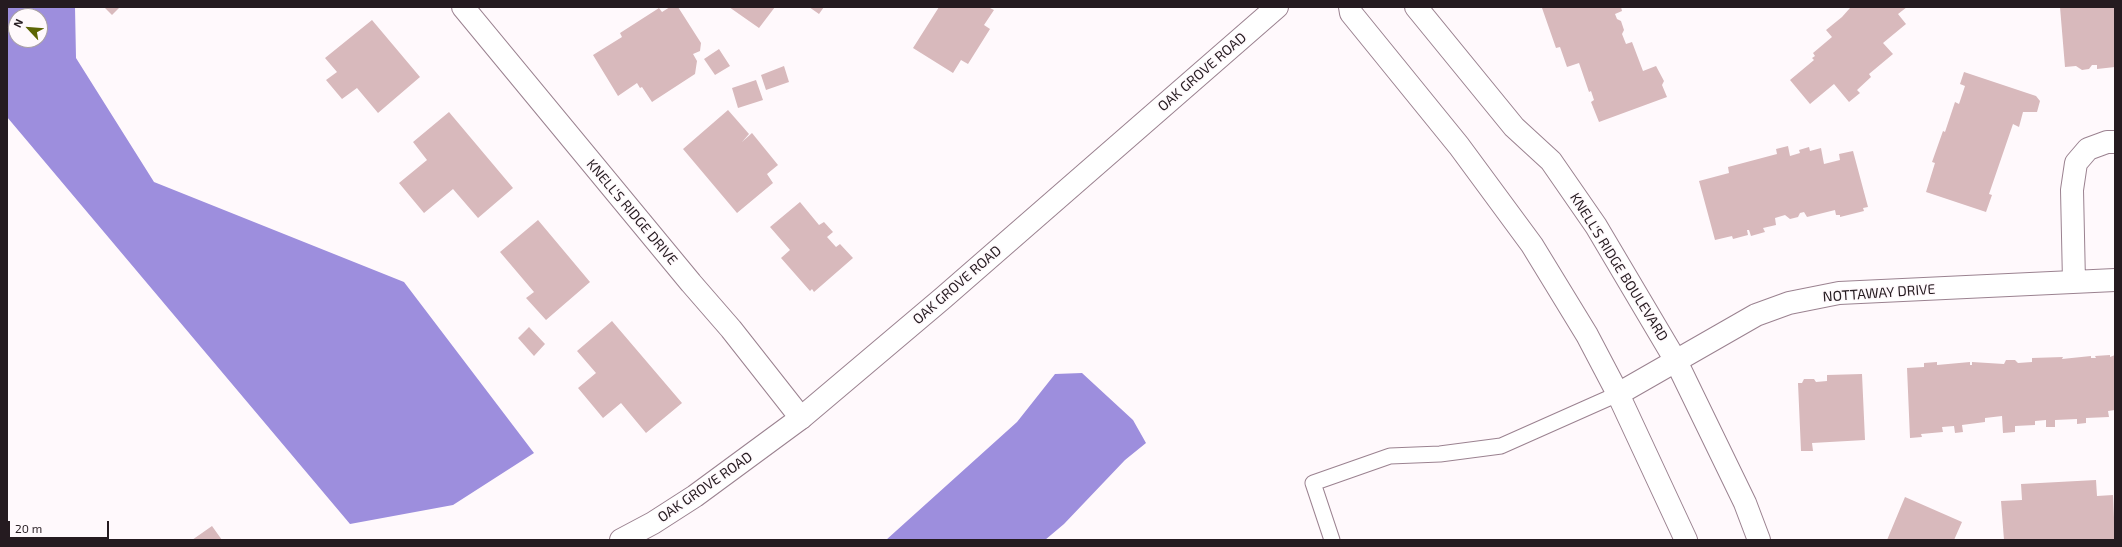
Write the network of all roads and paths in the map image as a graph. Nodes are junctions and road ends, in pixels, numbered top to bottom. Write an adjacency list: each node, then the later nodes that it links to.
1 (1277, 7): 10 (street, OAK GROVE ROAD)
2 (1350, 7): 9 (street)
3 (1416, 7): 8 (street, KNELL'S RIDGE BOULEVARD)
4 (474, 11): 10 (street, KNELL'S RIDGE DRIVE)
5 (2115, 142): 7 (street)
6 (2115, 280): 7 (street, NOTTAWAY DRIVE)
7 (2074, 282): 8 (street, NOTTAWAY DRIVE)
8 (1676, 361): 9 (street, NOTTAWAY DRIVE); 14 (street, KNELL'S RIDGE BOULEVARD)
9 (1618, 394): 12 (lane); 13 (street)
10 (801, 418): 11 (street, OAK GROVE ROAD)
11 (621, 540)
12 (1332, 540)
13 (1686, 540)
14 (1759, 540)

